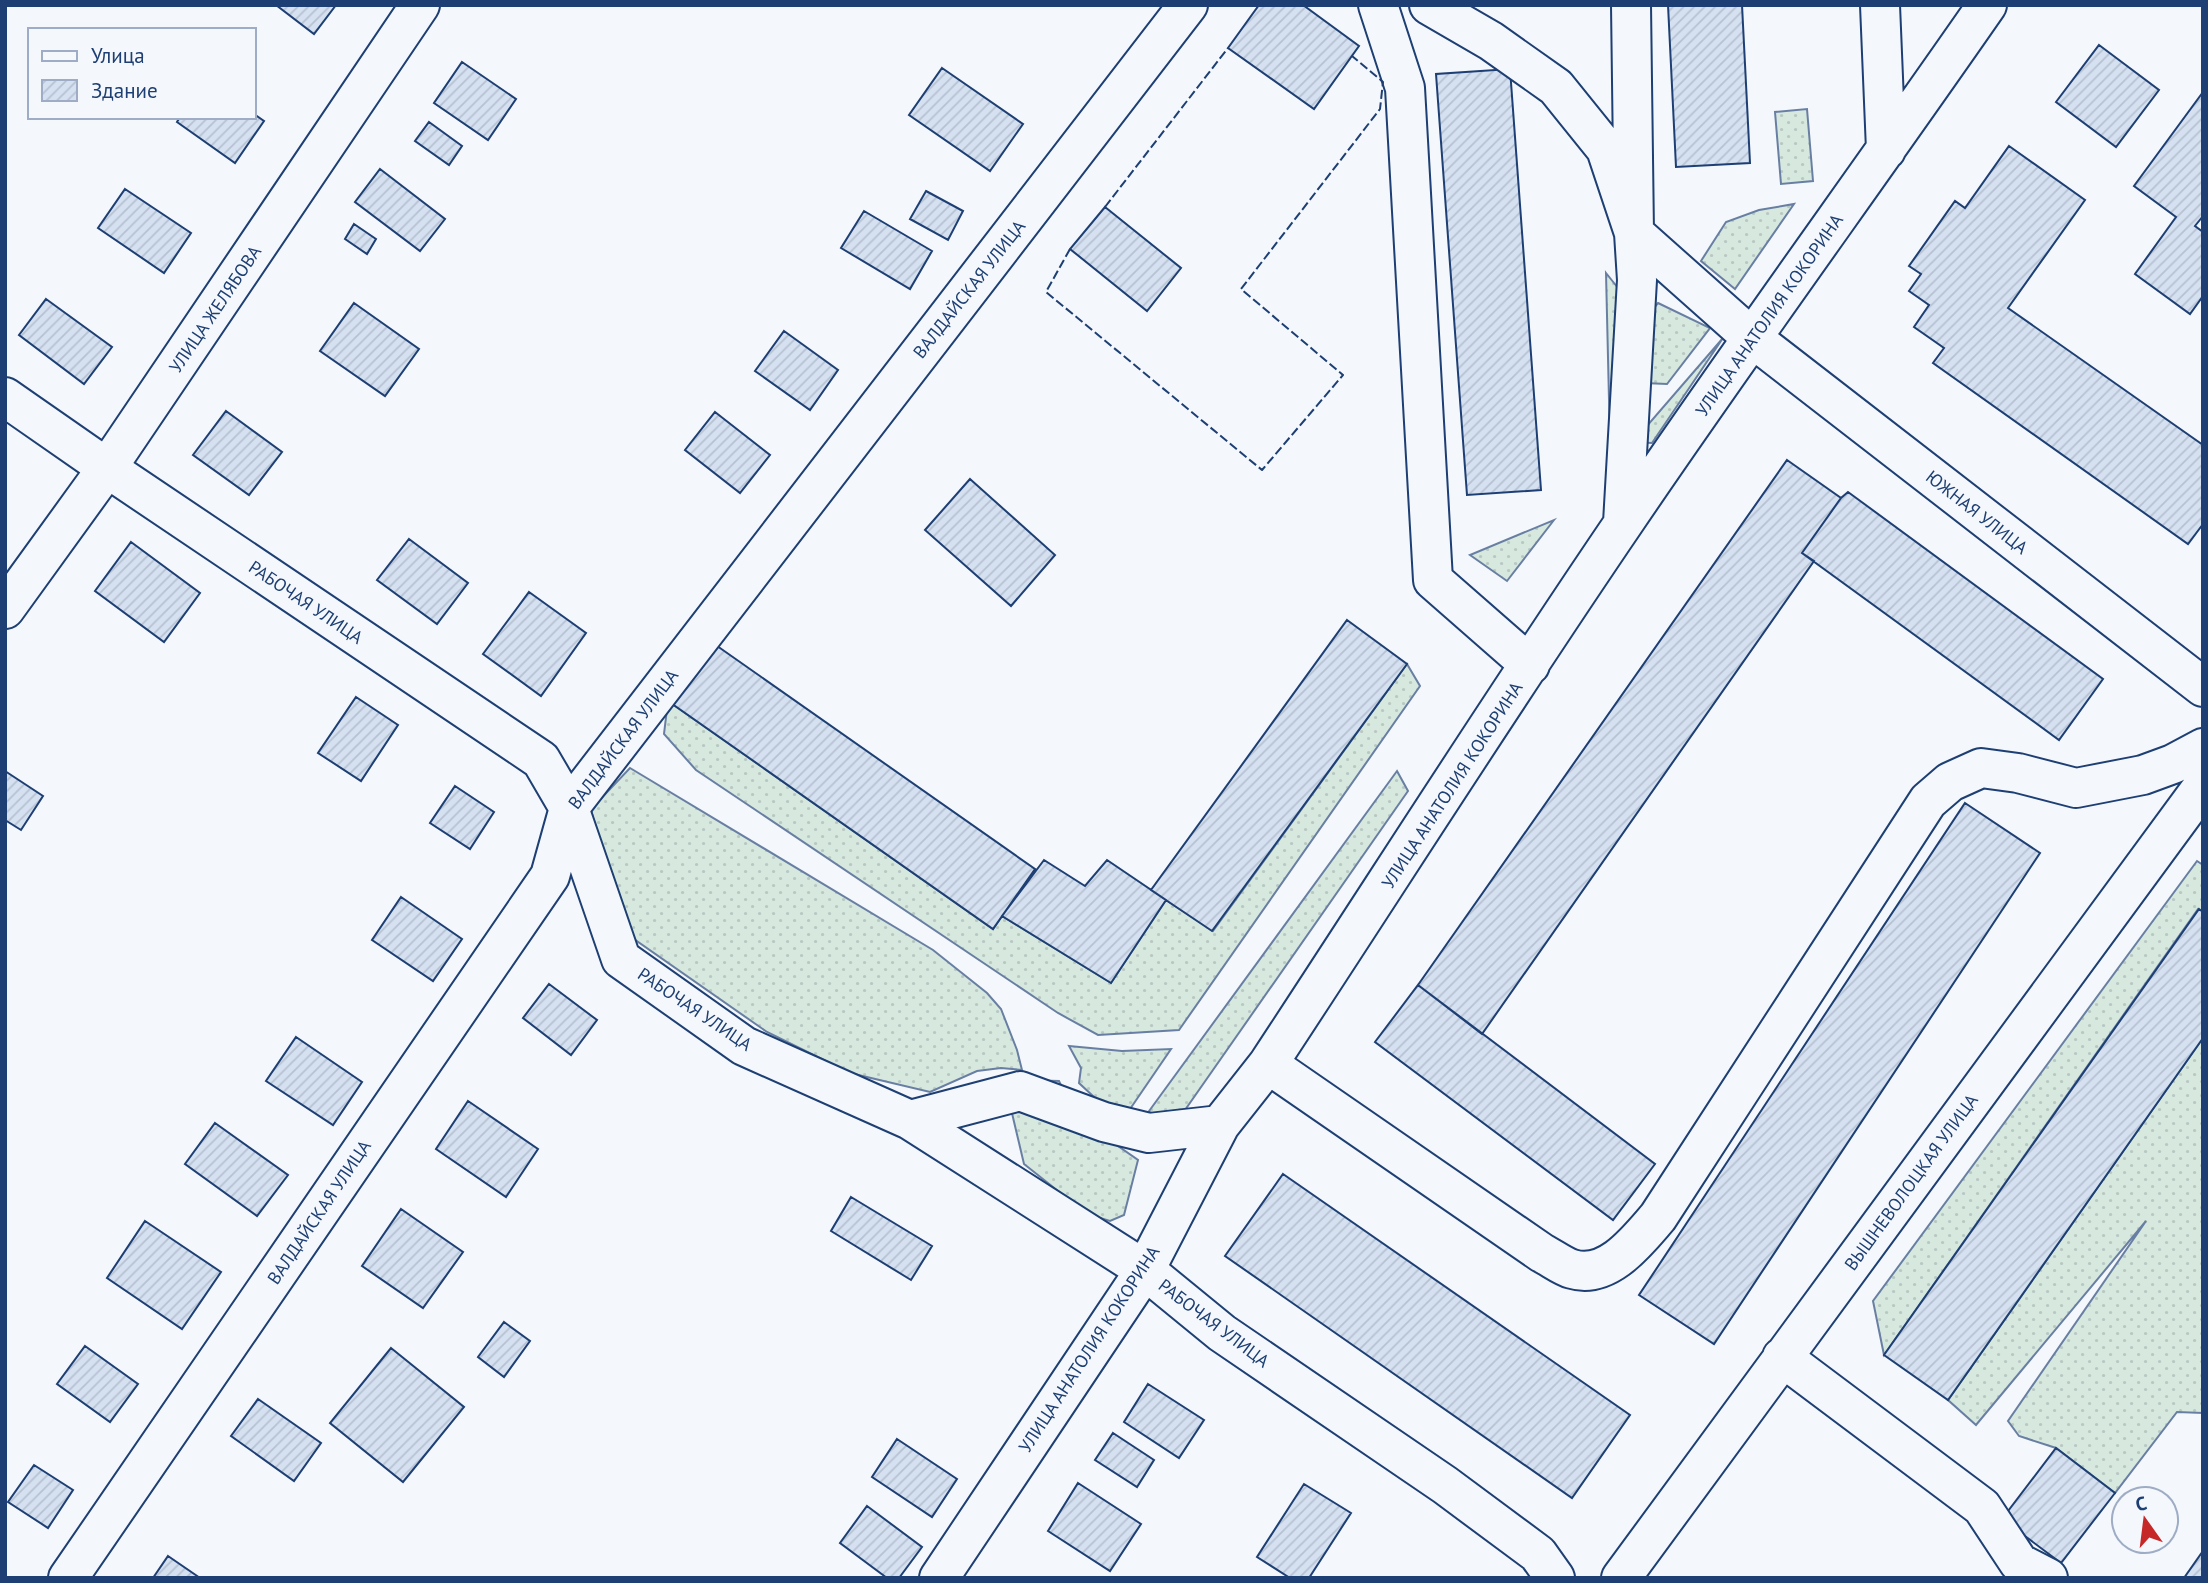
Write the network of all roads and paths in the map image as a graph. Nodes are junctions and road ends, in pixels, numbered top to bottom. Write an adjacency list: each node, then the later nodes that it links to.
1 (420, 5): 12 (street, УЛИЦА ЖЕЛЯБОВА)
2 (1188, 5): 19 (street, ВАЛДАЙСКАЯ УЛИЦА)
3 (1378, 5): 15 (street)
4 (1429, 5): 9 (street)
5 (1631, 5): 9 (street)
6 (1880, 5): 8 (street)
7 (1987, 5): 8 (street, УЛИЦА АНАТОЛИЯ КОКОРИНА)
8 (1886, 150): 10 (street, УЛИЦА АНАТОЛИЯ КОКОРИНА)
9 (1634, 233): 10 (street, ЮЖНАЯ УЛИЦА); 13 (street)
10 (1751, 337): 13 (street, УЛИЦА АНАТОЛИЯ КОКОРИНА); 16 (street, ЮЖНАЯ УЛИЦА)
11 (5, 397): 12 (street, РАБОЧАЯ УЛИЦА)
12 (107, 468): 14 (street, УЛИЦА ЖЕЛЯБОВА); 19 (street, РАБОЧАЯ УЛИЦА)
13 (1623, 524): 15 (street, УЛИЦА АНАТОЛИЯ КОКОРИНА)
14 (5, 609)
15 (1530, 665): 20 (street, УЛИЦА АНАТОЛИЯ КОКОРИНА)
16 (2203, 687)
17 (2203, 748): 20 (street)
18 (2203, 786): 24 (street, ВЫШНЕВОЛОЦКАЯ УЛИЦА)
19 (569, 808): 21 (street, РАБОЧАЯ УЛИЦА); 25 (street, ВАЛДАЙСКАЯ УЛИЦА)
20 (1268, 1064): 22 (street, УЛИЦА АНАТОЛИЯ КОКОРИНА)
21 (910, 1119): 22 (street); 23 (street, РАБОЧАЯ УЛИЦА)
22 (1220, 1125): 23 (street, УЛИЦА АНАТОЛИЯ КОКОРИНА)
23 (1145, 1270): 26 (street, УЛИЦА АНАТОЛИЯ КОКОРИНА); 27 (street, РАБОЧАЯ УЛИЦА)
24 (1782, 1357): 28 (street, ВЫШНЕВОЛОЦКАЯ УЛИЦА); 29 (street)
25 (68, 1578)
26 (939, 1578)
27 (1555, 1578)
28 (1621, 1578)
29 (2048, 1578)

